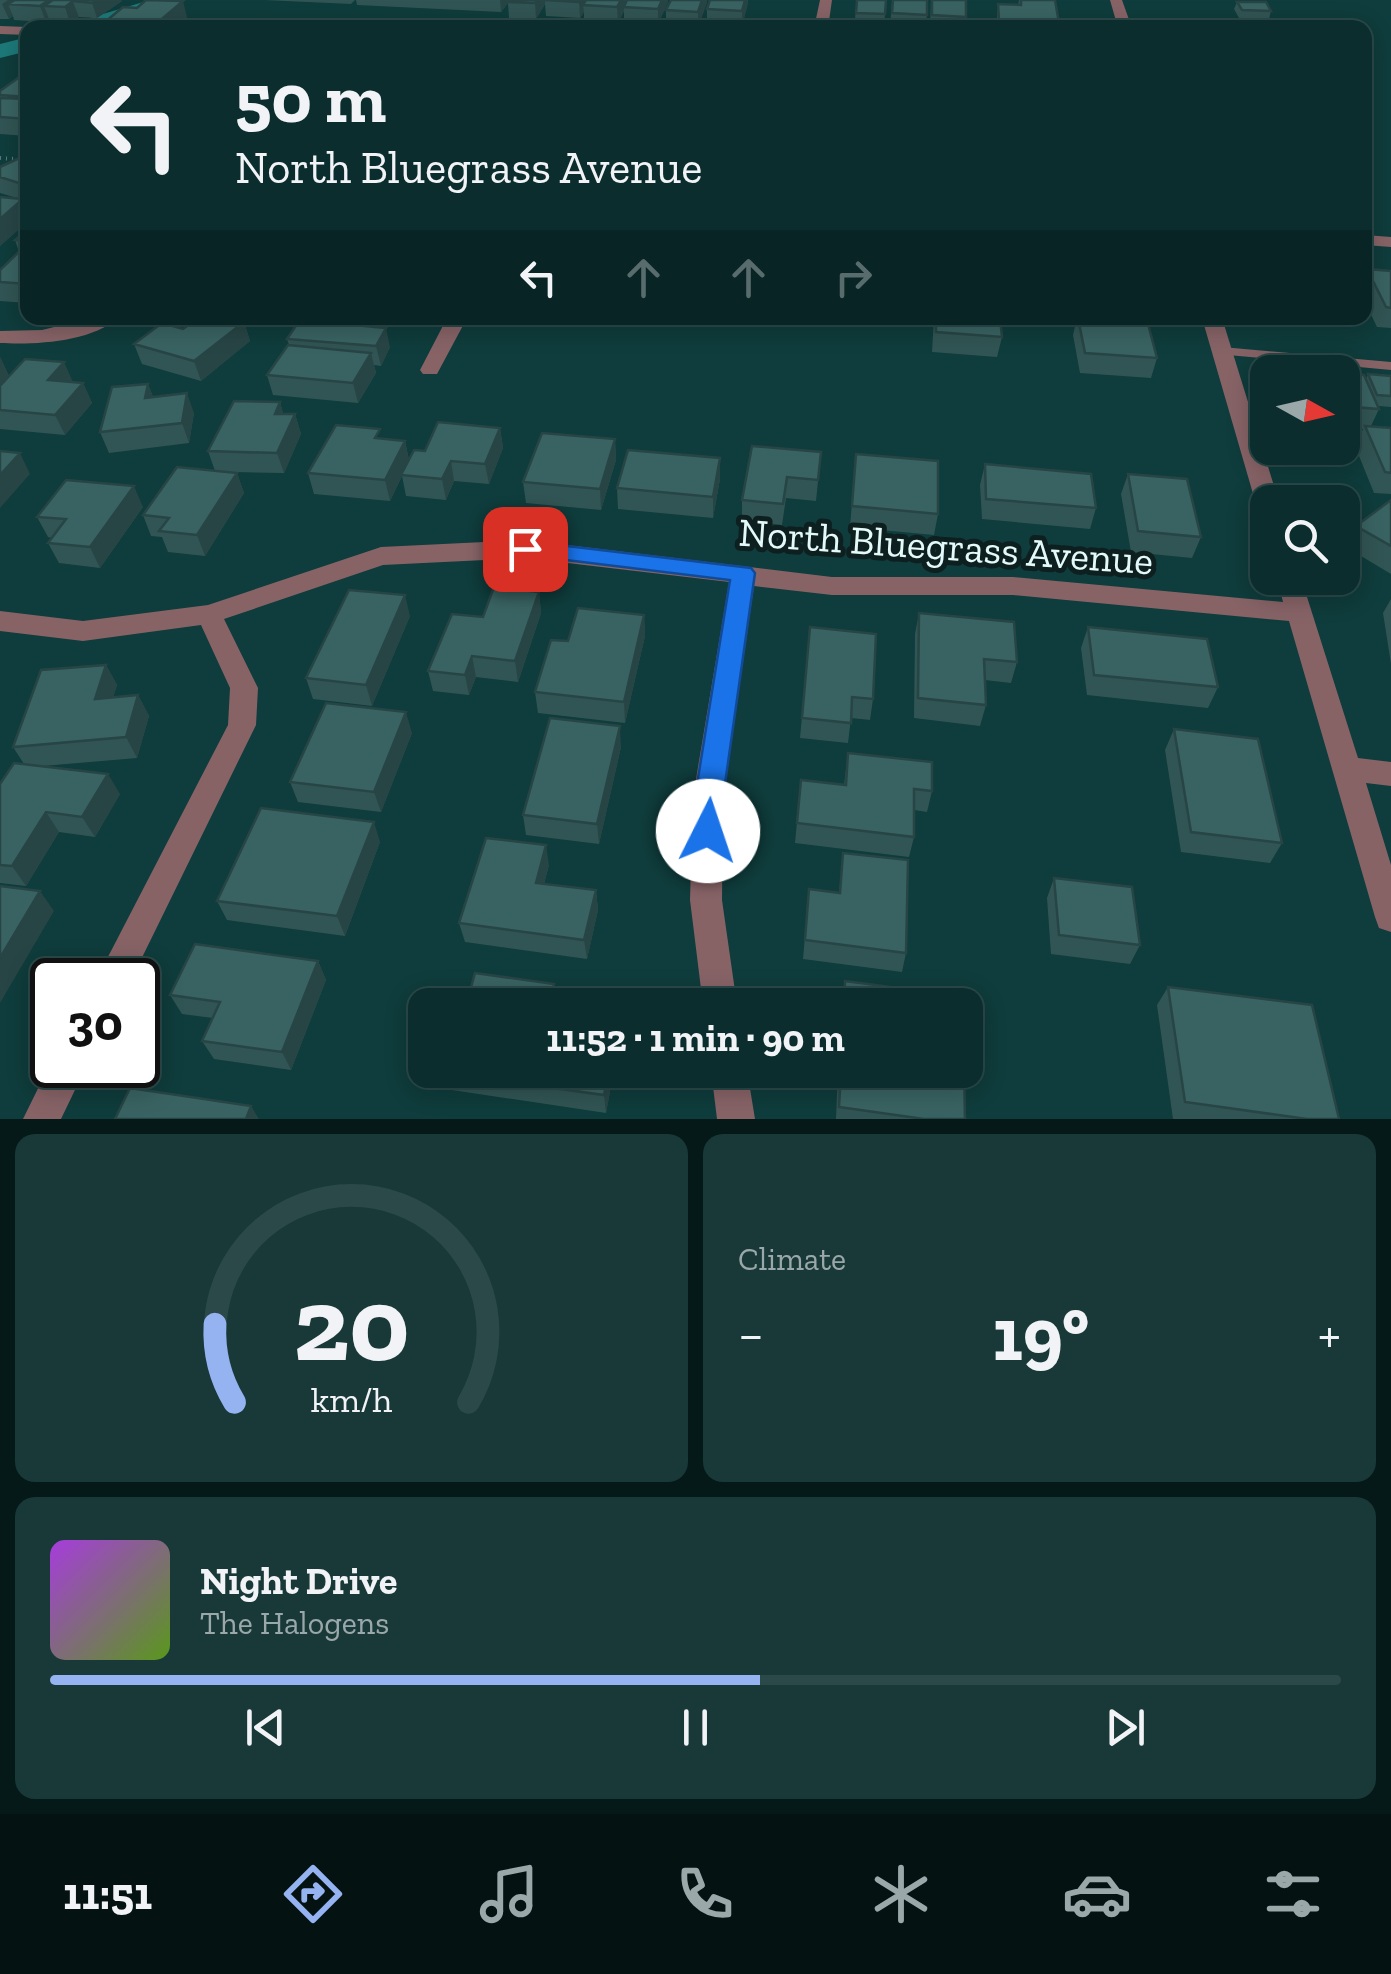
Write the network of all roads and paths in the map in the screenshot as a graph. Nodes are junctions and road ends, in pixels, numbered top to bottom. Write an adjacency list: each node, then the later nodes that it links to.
1 (90, 325): 4 (street)
2 (453, 325): 7 (street)
3 (1214, 325): 5 (street)
4 (0, 336)
5 (1222, 351): 6 (lane); 8 (street)
6 (1391, 366)
7 (430, 370)
8 (1262, 485)
9 (743, 573): 11 (street, North Bluegrass Avenue); 12 (street, North Bluegrass Avenue); 18 (street)
10 (1294, 595): 11 (street)
11 (1300, 612): 14 (street)
12 (209, 614): 13 (street, North Bluegrass Avenue); 17 (street)
13 (0, 621)
14 (1346, 769): 15 (street); 16 (street)
15 (1391, 774)
16 (1391, 917)
17 (124, 958)
18 (718, 988)
19 (58, 1088): 21 (street)
20 (732, 1088): 22 (street)
21 (42, 1119)
22 (736, 1119)

